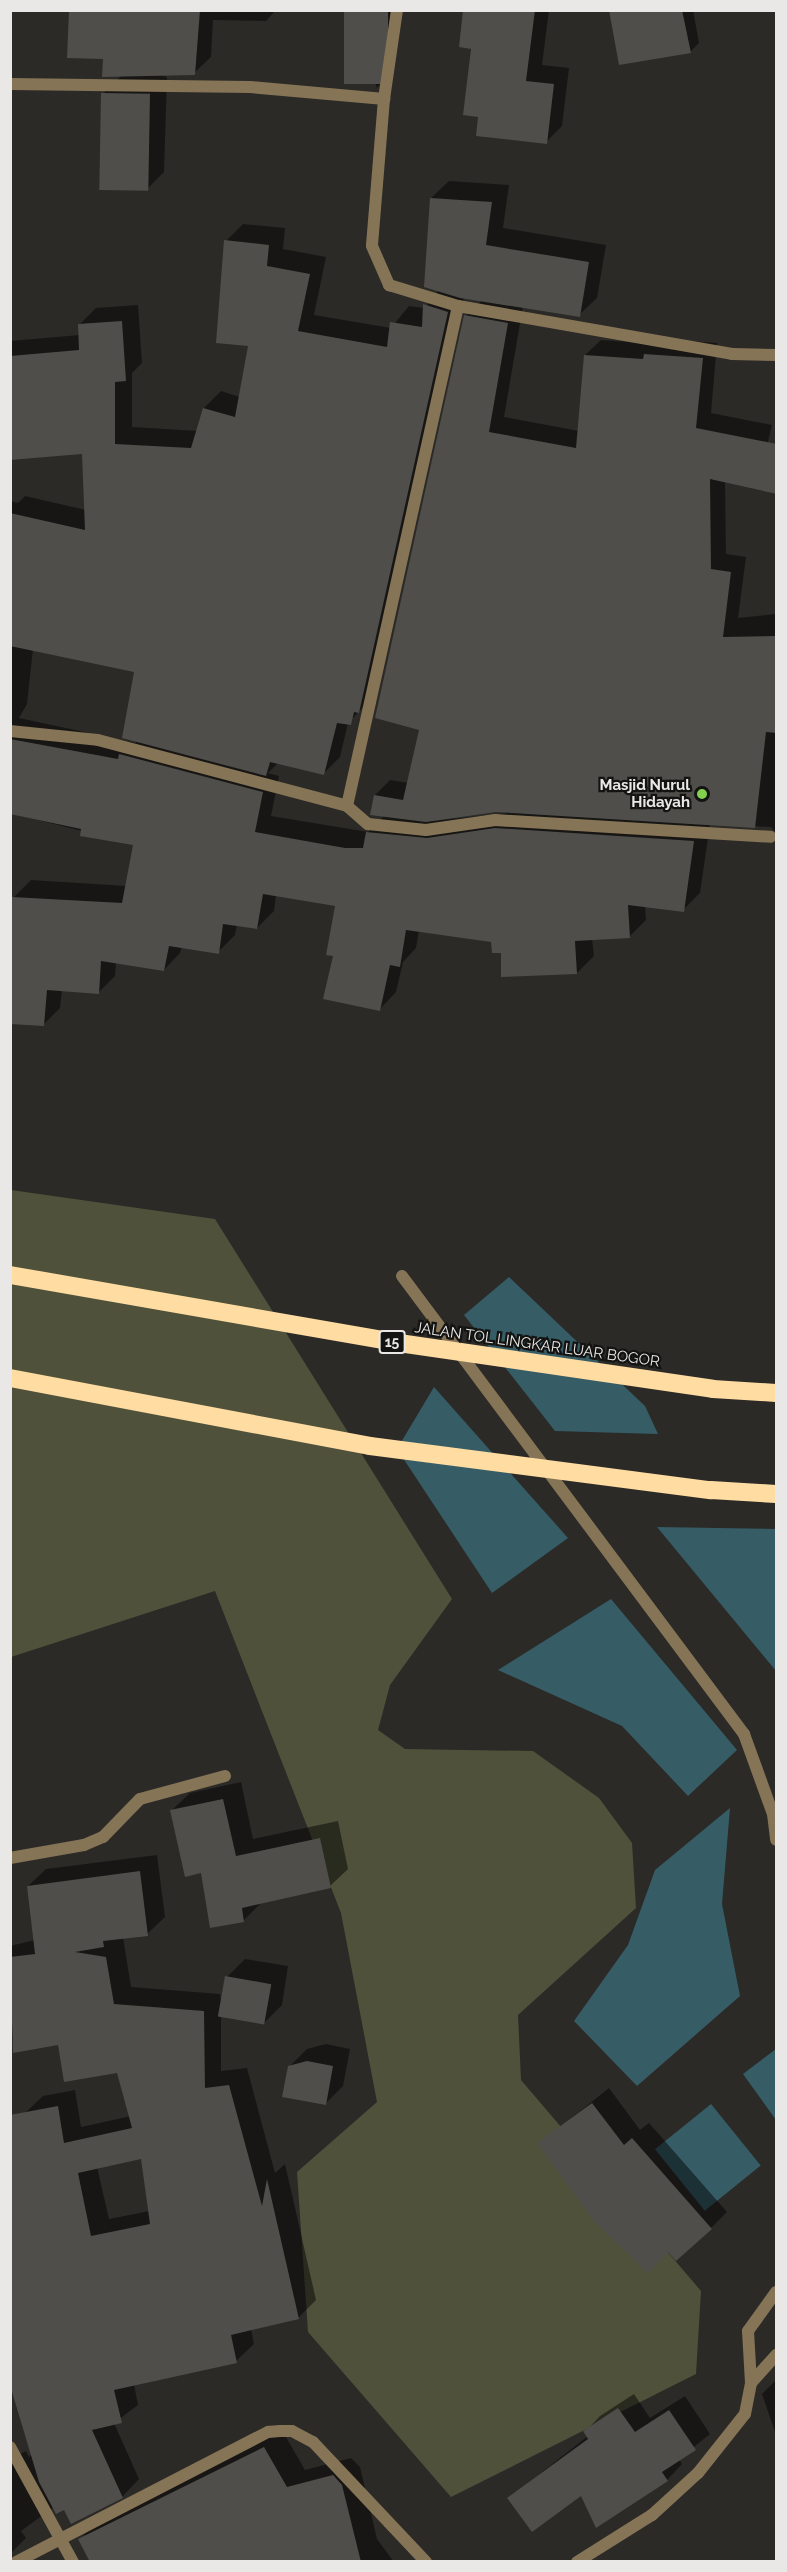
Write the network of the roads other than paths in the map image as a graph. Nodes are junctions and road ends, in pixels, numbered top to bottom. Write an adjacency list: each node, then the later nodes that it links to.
1 (397, 10): 3 (street)
2 (10, 84): 3 (street)
3 (384, 99): 4 (street)
4 (458, 306): 5 (street); 7 (street)
5 (777, 355)
6 (10, 731): 7 (street)
7 (347, 806): 8 (street)
8 (770, 837)
9 (10, 1275): 12 (highway, JALAN TOL LINGKAR LUAR BOGOR / 15, bridge)
10 (402, 1276): 15 (street)
11 (10, 1378): 13 (highway, bridge)
12 (777, 1393)
13 (777, 1494)
14 (225, 1776): 16 (street)
15 (777, 1840)
16 (10, 1858)
17 (777, 2292): 19 (street)
18 (777, 2355): 19 (street)
19 (751, 2383): 25 (street)
20 (10, 2447): 21 (street)
21 (60, 2538): 22 (street); 23 (street); 24 (street)
22 (16, 2562)
23 (73, 2562)
24 (426, 2562)
25 (577, 2562)

